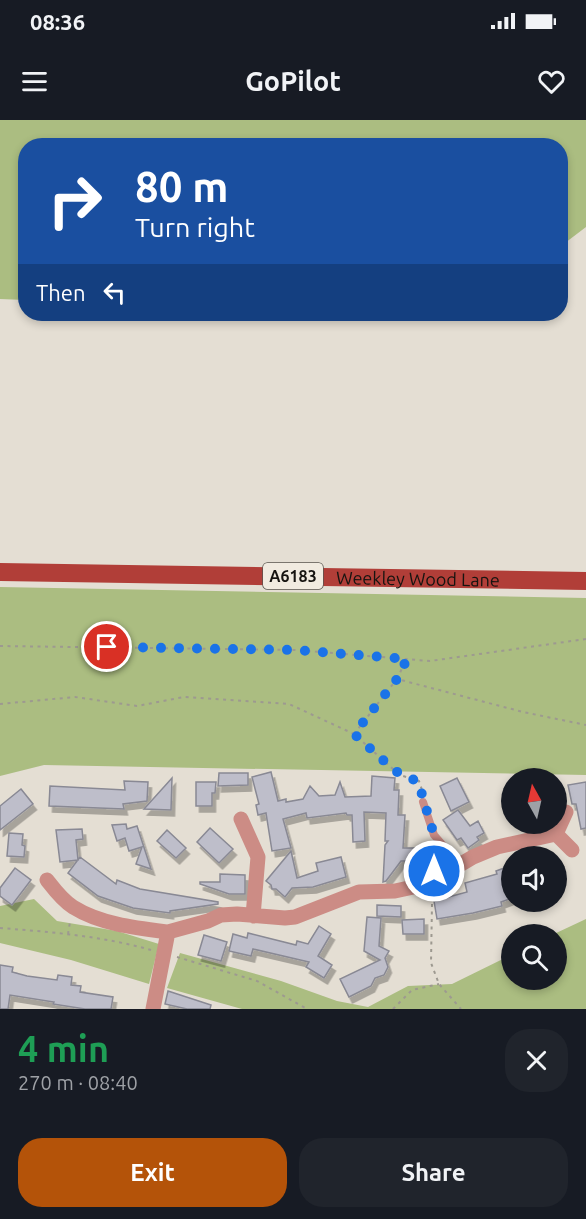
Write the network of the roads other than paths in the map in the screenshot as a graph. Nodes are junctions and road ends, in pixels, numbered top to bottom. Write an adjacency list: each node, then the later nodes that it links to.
1 (0, 572): 2 (main road, Weekley Wood Lane / A6183)
2 (586, 581)
3 (423, 801): 7 (lane)
4 (241, 819): 9 (street)
5 (556, 834): 6 (street); 7 (street)
6 (572, 850)
7 (455, 867): 9 (street)
8 (47, 880): 10 (street)
9 (253, 916): 10 (street)
10 (168, 932): 11 (street)
11 (153, 1009)

